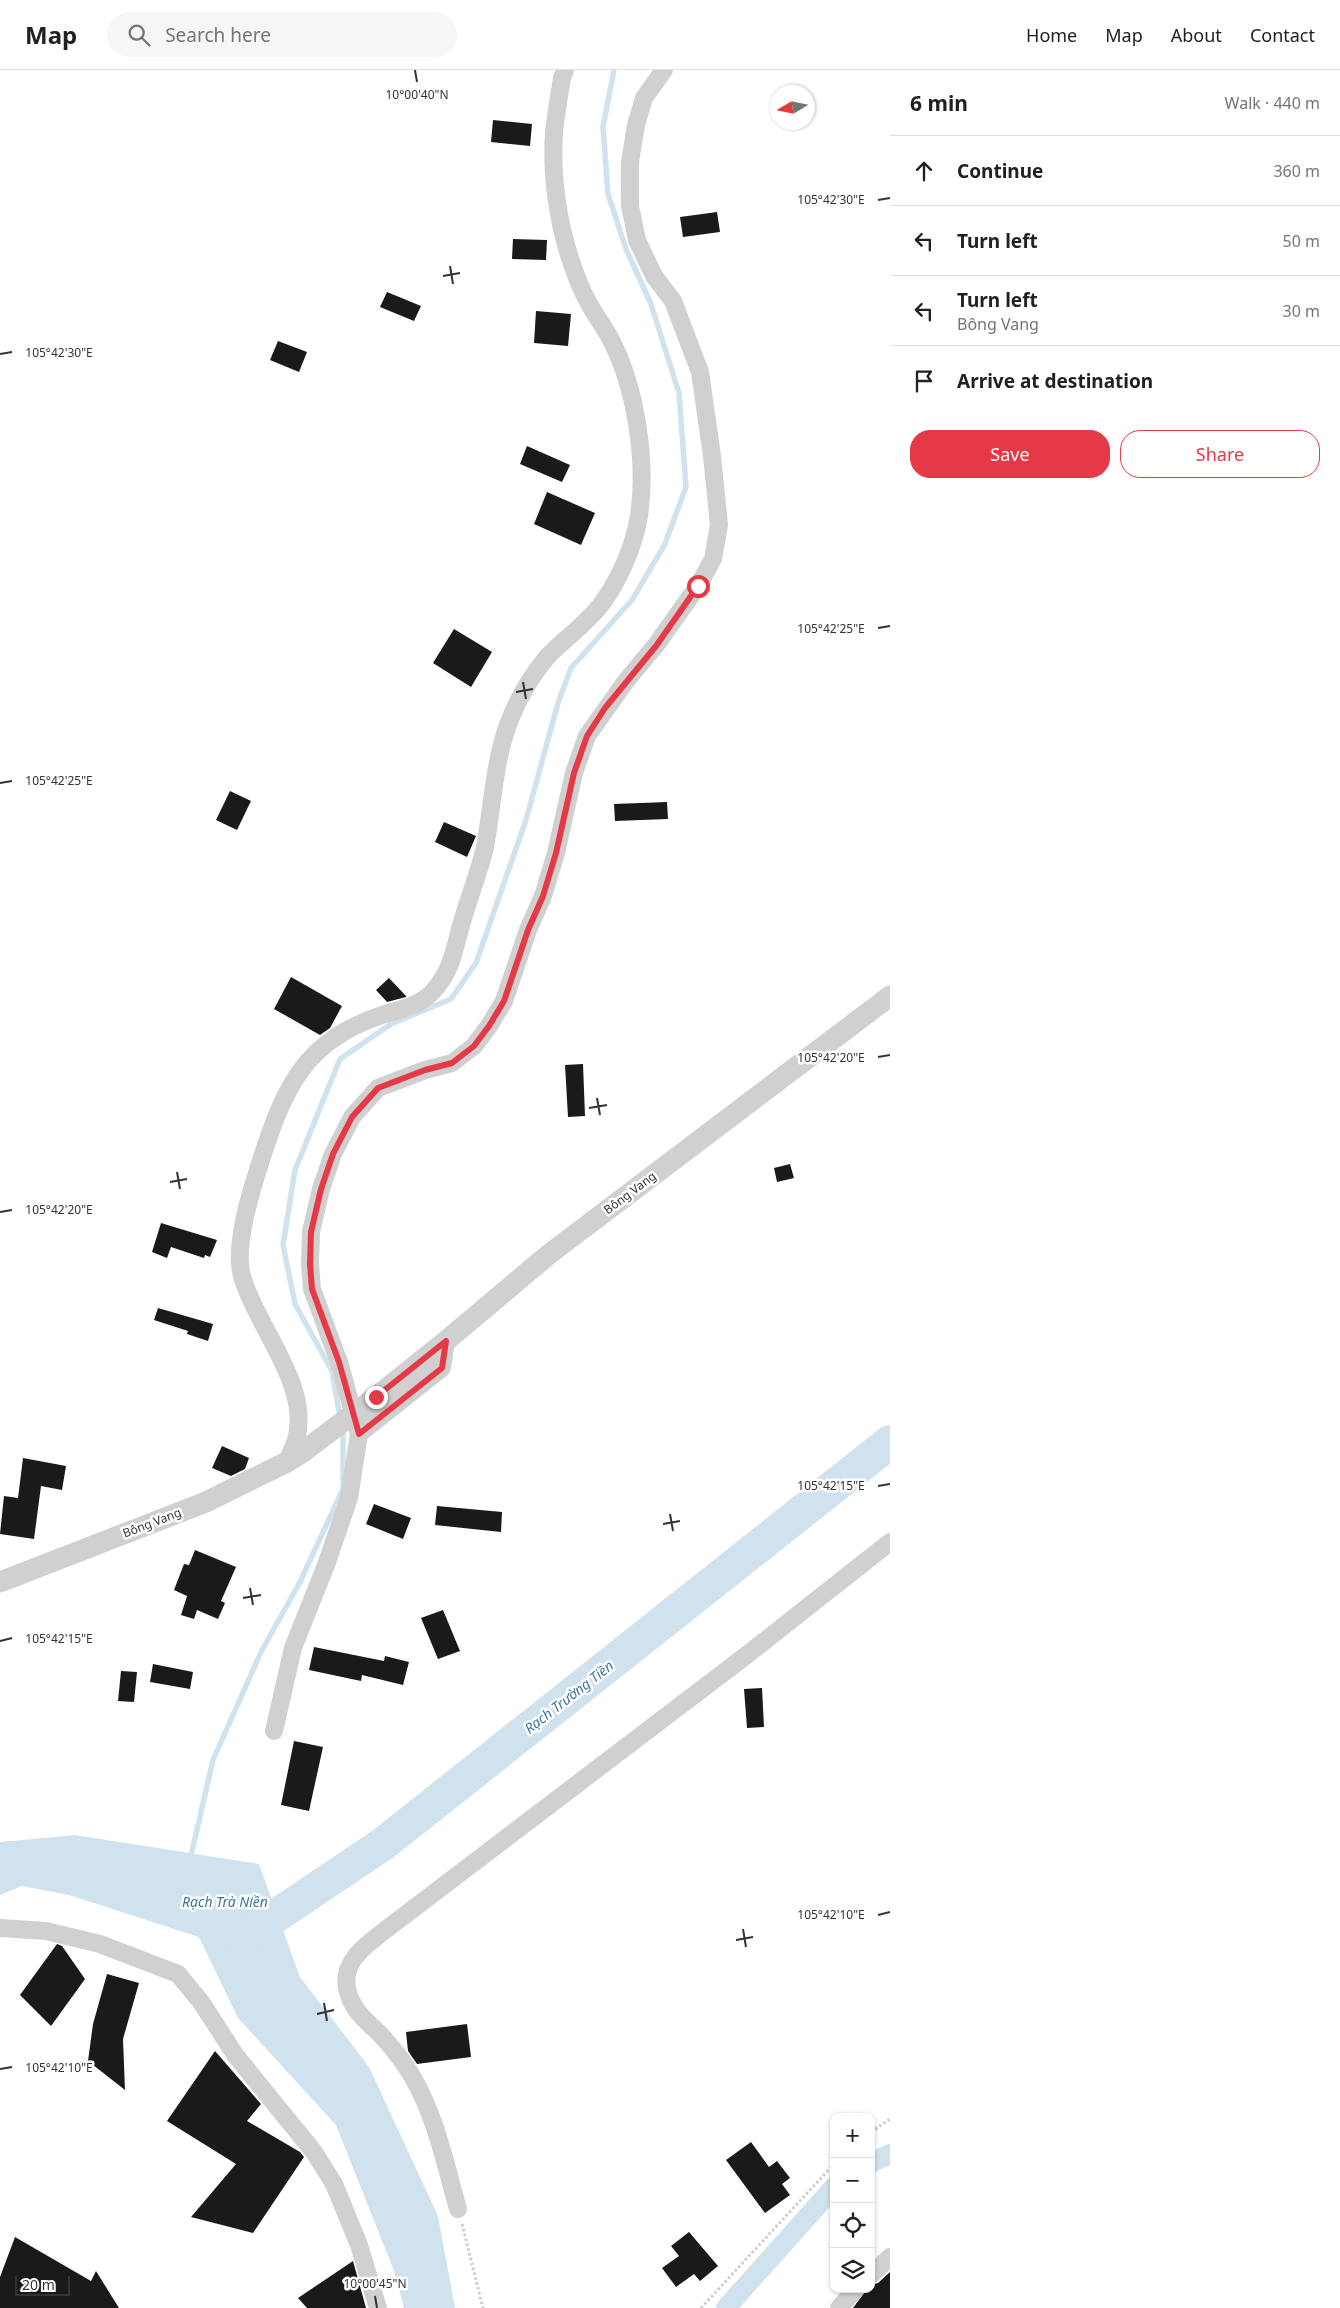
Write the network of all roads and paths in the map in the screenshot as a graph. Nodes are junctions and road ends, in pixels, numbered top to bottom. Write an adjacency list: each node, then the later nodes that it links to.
1 (565, 70): 6 (street)
2 (664, 70): 5 (street)
3 (890, 996): 4 (street, Bông Vang)
4 (446, 1341): 5 (street); 6 (street, Bông Vang, bridge)
5 (359, 1434): 9 (street)
6 (293, 1458): 8 (street, Bông Vang)
7 (890, 1542): 14 (street)
8 (0, 1582)
9 (274, 1731)
10 (0, 1928): 18 (street)
11 (890, 2119): 12 (path)
12 (875, 2129)
13 (830, 2168): 20 (path)
14 (458, 2208): 19 (path)
15 (890, 2257): 16 (street)
16 (875, 2271)
17 (852, 2293): 21 (street)
18 (378, 2308)
19 (483, 2308)
20 (700, 2308)
21 (839, 2308)

